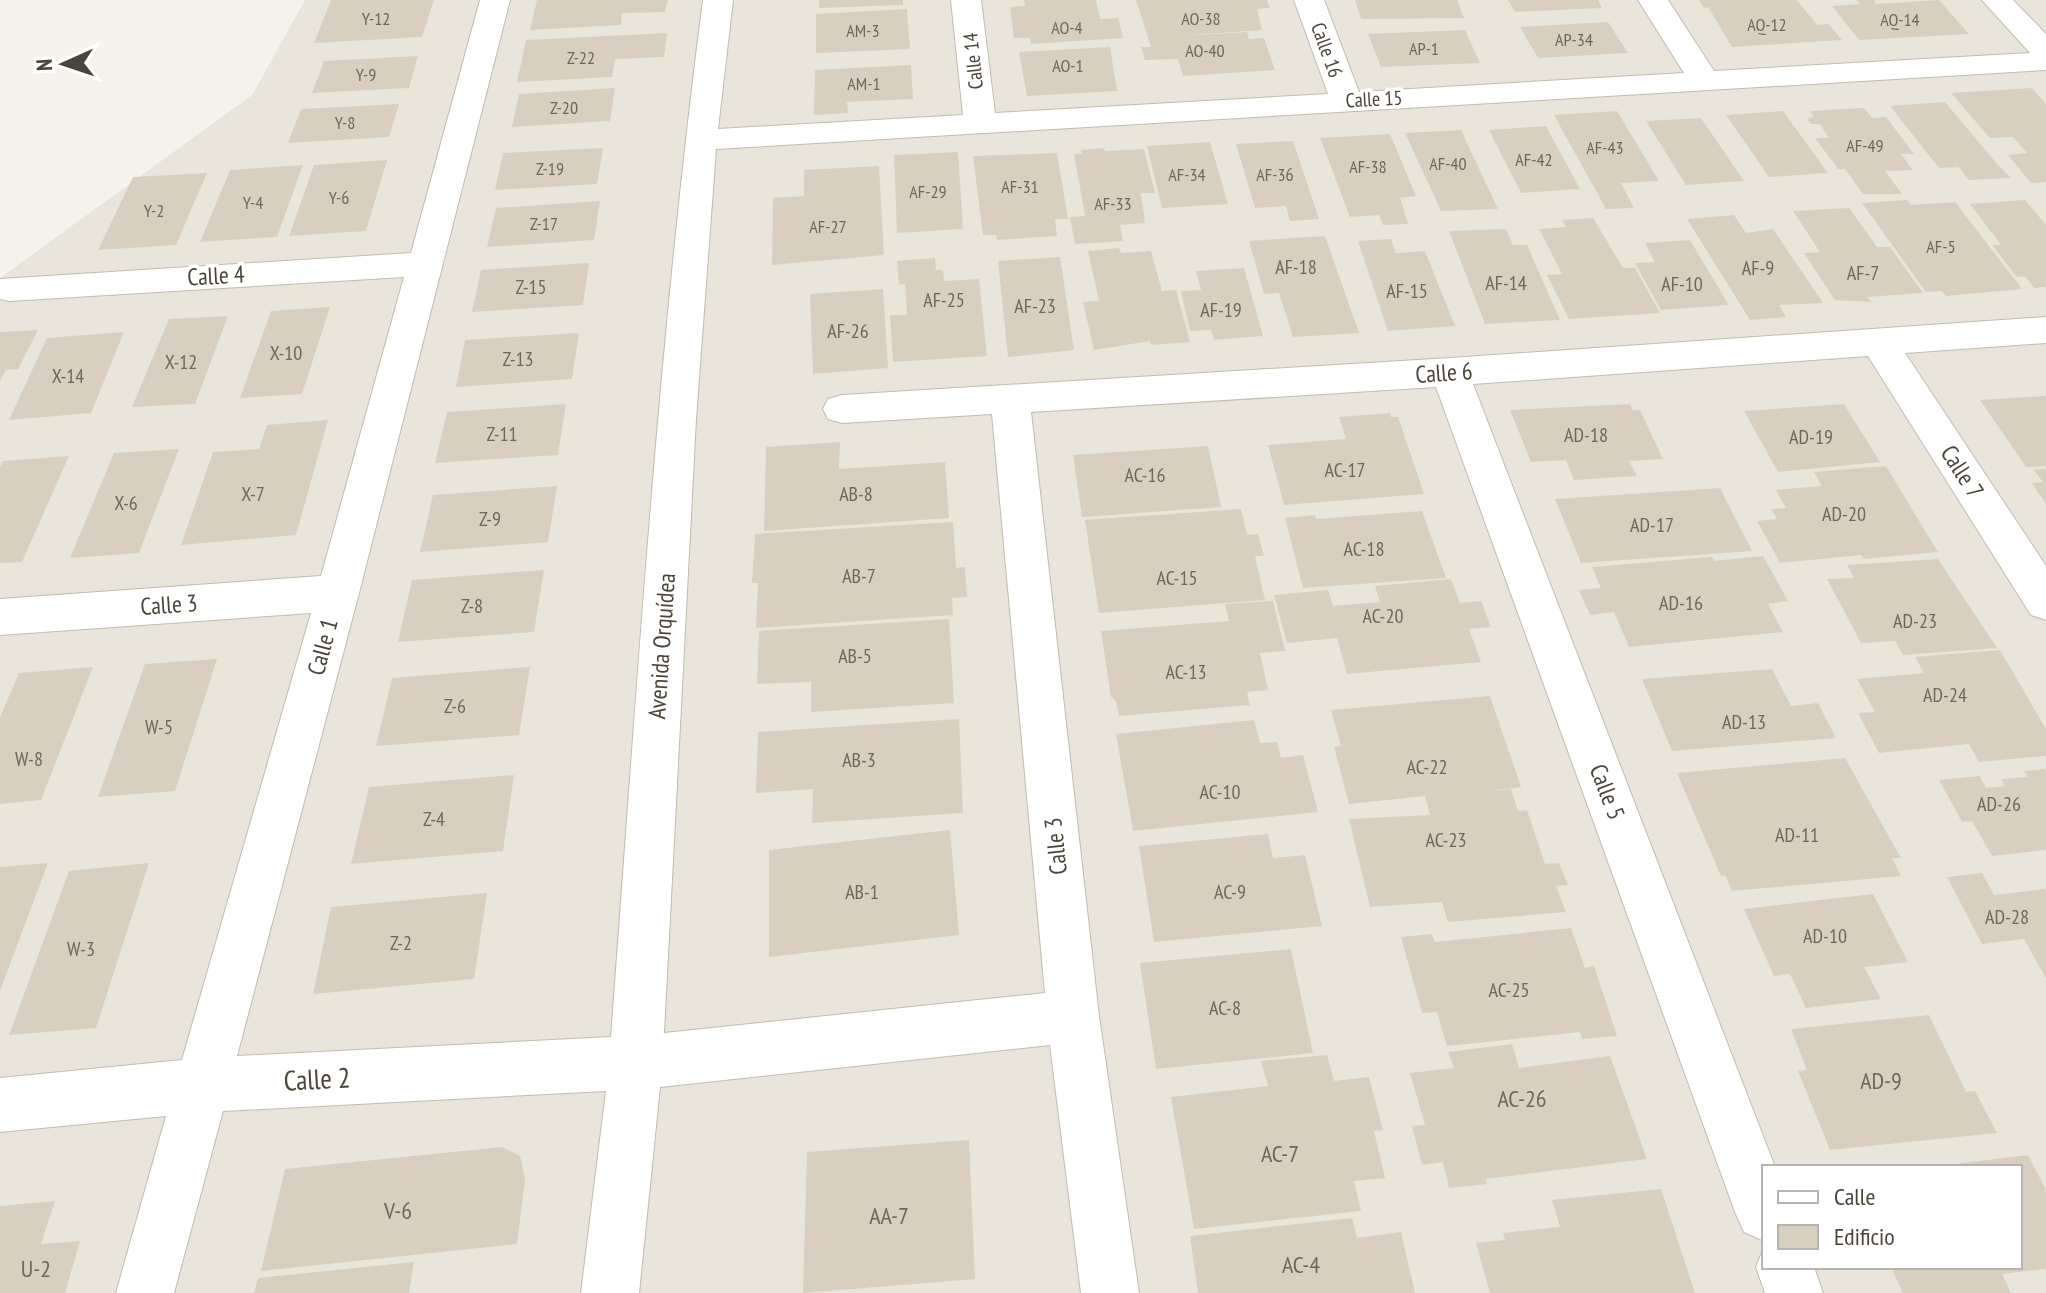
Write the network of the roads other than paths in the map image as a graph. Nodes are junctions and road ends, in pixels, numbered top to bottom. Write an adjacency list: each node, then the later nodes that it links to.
1 (495, 0): 13 (street, Calle 1)
2 (718, 0): 12 (street, Avenida Orquídea)
3 (966, 0): 11 (street, Calle 14)
4 (1309, 0): 10 (street, Calle 16)
5 (1653, 0): 9 (street)
6 (1997, 0): 7 (street)
7 (2046, 52)
8 (2046, 61): 9 (street, Calle 15)
9 (1705, 81): 10 (street, Calle 15)
10 (1346, 100): 11 (street, Calle 15)
11 (980, 122): 12 (street, Calle 15)
12 (701, 140): 24 (street, Avenida Orquídea)
13 (423, 264): 14 (street, Calle 4); 20 (street, Calle 1)
14 (9, 289)
15 (2046, 330): 16 (street, Calle 6)
16 (1878, 342): 17 (street, Calle 6); 21 (street, Calle 7)
17 (1450, 372): 18 (street, Calle 6); 27 (street, Calle 5)
18 (1010, 399): 19 (street, Calle 6); 23 (street, Calle 3)
19 (842, 409)
20 (338, 593): 22 (street, Calle 3); 25 (street, Calle 1)
21 (2046, 602)
22 (0, 617)
23 (1073, 1016): 24 (street, Calle 2); 31 (street, Calle 3)
24 (636, 1063): 25 (street, Calle 2); 30 (street, Avenida Orquídea)
25 (204, 1085): 26 (street, Calle 2); 29 (street, Calle 1)
26 (0, 1105)
27 (1762, 1207)
28 (1786, 1269): 32 (street)
29 (145, 1293)
30 (610, 1293)
31 (1110, 1293)
32 (1794, 1293)

